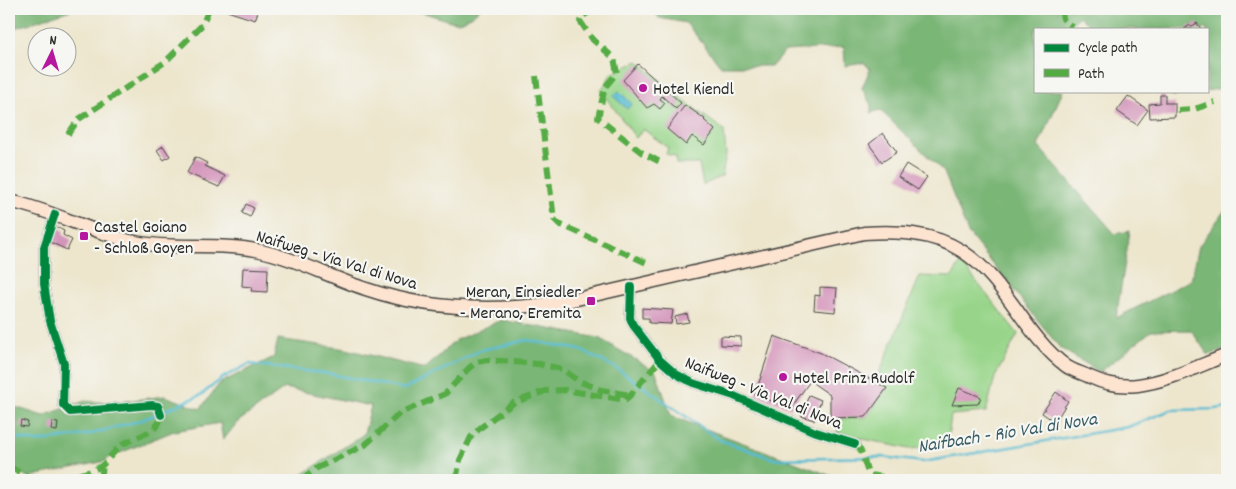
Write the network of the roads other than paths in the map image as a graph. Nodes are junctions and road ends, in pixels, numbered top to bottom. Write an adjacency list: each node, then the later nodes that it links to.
1 (9, 201): 2 (main road, Naifweg - Via Val di Nova)
2 (55, 214): 3 (main road, Naifweg - Via Val di Nova); 5 (street)
3 (631, 287): 4 (main road, Naifweg - Via Val di Nova); 6 (street, Naifweg - Via Val di Nova)
4 (1227, 355)
5 (160, 412)
6 (855, 444)

